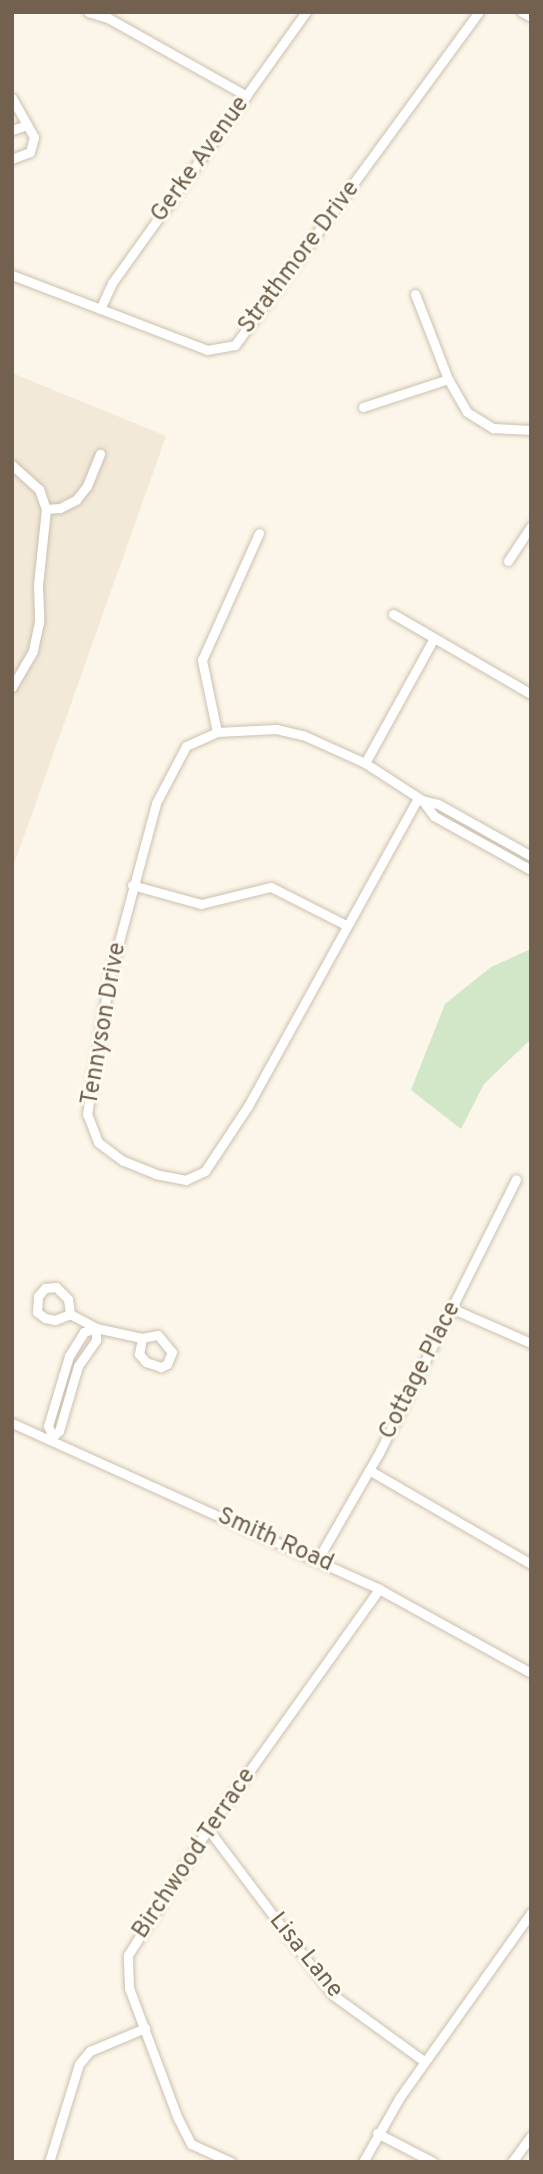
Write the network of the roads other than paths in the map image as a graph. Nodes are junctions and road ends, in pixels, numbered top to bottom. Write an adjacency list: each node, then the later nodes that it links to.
1 (88, 12): 6 (street)
2 (306, 12): 6 (street, Gerke Avenue)
3 (479, 12): 13 (street, Strathmore Drive)
4 (522, 12): 5 (street)
5 (531, 17)
6 (247, 96): 13 (street, Gerke Avenue)
7 (12, 98): 8 (street)
8 (27, 125): 9 (street); 10 (street)
9 (12, 130)
10 (12, 159)
11 (12, 275): 13 (street, Strathmore Drive)
12 (415, 294): 14 (street)
13 (100, 309)
14 (448, 379): 15 (street); 16 (street)
15 (363, 407)
16 (531, 430)
17 (100, 453): 19 (street)
18 (13, 467): 19 (street)
19 (46, 509): 25 (street)
20 (531, 526): 22 (street)
21 (259, 533): 27 (street)
22 (508, 561)
23 (393, 614): 24 (street)
24 (433, 640): 26 (street); 28 (street)
25 (12, 687)
26 (531, 694)
27 (217, 732): 28 (street, Tennyson Drive); 32 (street, Tennyson Drive)
28 (365, 763): 29 (street, Tennyson Drive)
29 (420, 799): 30 (street, Tennyson Drive); 31 (street, Tennyson Drive); 33 (street, Tennyson Drive)
30 (531, 856)
31 (531, 870)
32 (132, 885): 33 (street); 33 (street, Tennyson Drive)
33 (346, 925)
34 (516, 1179): 35 (street, Cottage Place)
35 (453, 1308): 39 (street); 44 (street, Cottage Place)
36 (70, 1314): 37 (street)
37 (96, 1328): 38 (street); 40 (street); 41 (street)
38 (142, 1338)
39 (531, 1343)
40 (57, 1399): 41 (street); 43 (street)
41 (67, 1404): 43 (street)
42 (12, 1423): 43 (street, Smith Road)
43 (51, 1437): 45 (street, Smith Road)
44 (369, 1470): 45 (street, Cottage Place); 46 (street)
45 (318, 1559): 47 (street, Smith Road)
46 (531, 1563)
47 (379, 1589): 48 (street, Smith Road); 49 (street, Birchwood Terrace)
48 (531, 1673)
49 (208, 1829): 52 (street, Birchwood Terrace); 53 (street, Lisa Lane)
50 (531, 1913): 51 (street)
51 (527, 1926): 53 (street)
52 (145, 2028): 56 (street); 57 (street, Birchwood Terrace)
53 (424, 2062): 54 (street)
54 (377, 2133): 58 (street); 59 (street)
55 (531, 2136): 60 (street)
56 (49, 2162)
57 (231, 2162)
58 (363, 2162)
59 (433, 2162)
60 (512, 2162)

